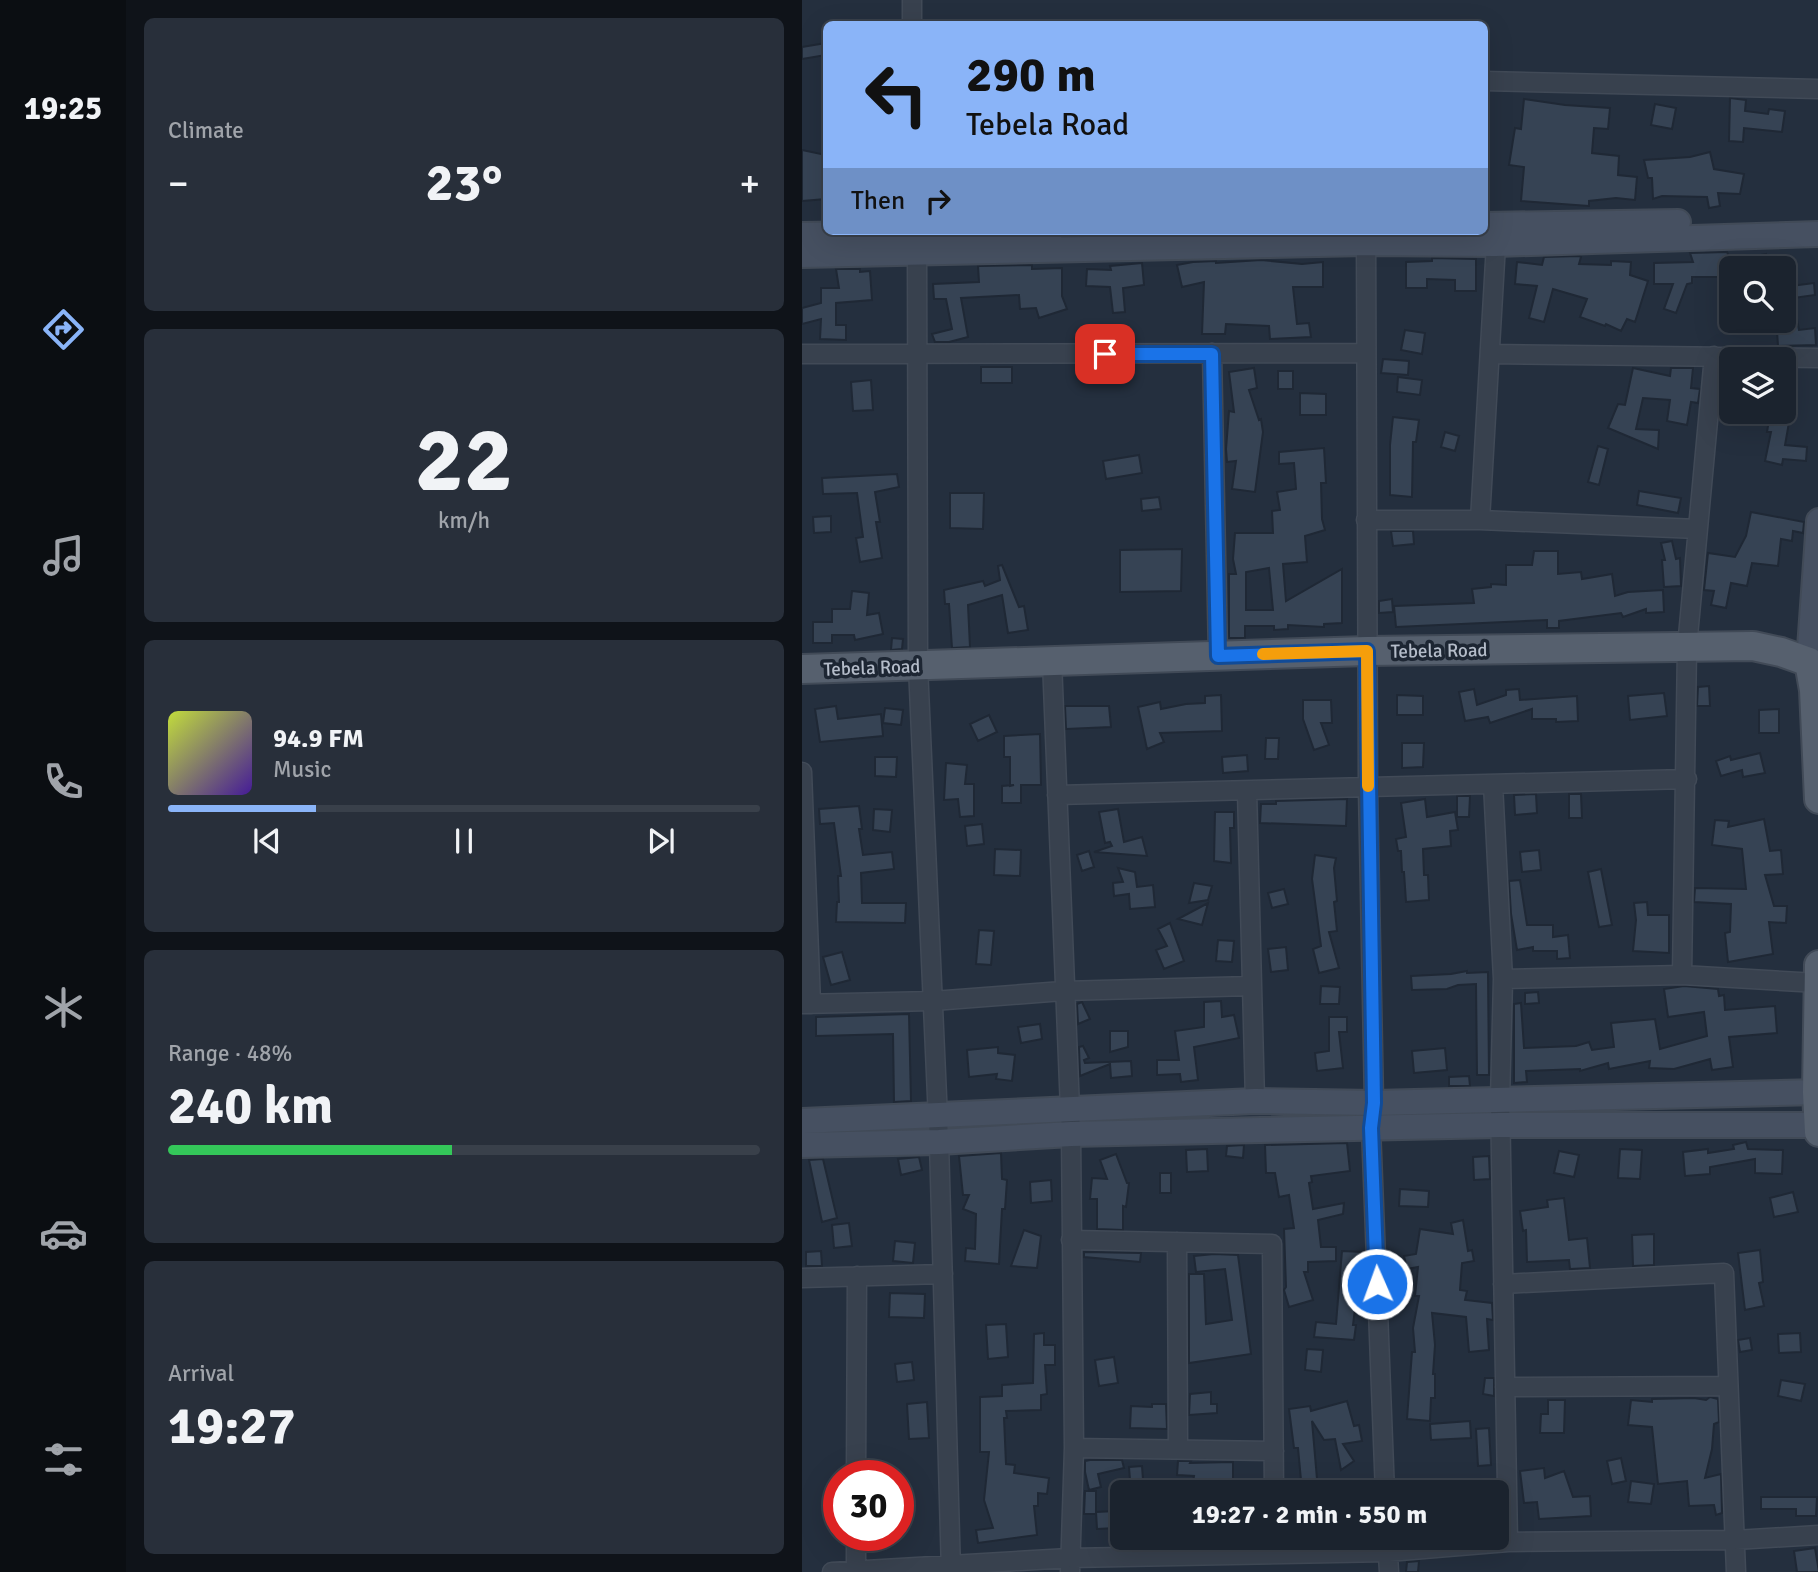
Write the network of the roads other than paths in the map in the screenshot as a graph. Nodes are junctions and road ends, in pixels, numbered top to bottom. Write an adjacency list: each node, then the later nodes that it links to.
1 (912, 0): 2 (street)
2 (912, 21)
3 (1488, 81): 4 (street)
4 (1819, 89)
5 (1819, 220): 6 (main road)
6 (1490, 234): 7 (main road); 18 (street)
7 (1819, 234)
8 (802, 235): 12 (main road)
9 (984, 235): 12 (main road)
10 (1449, 235): 11 (main road)
11 (1366, 237): 12 (main road); 14 (street)
12 (917, 239): 13 (main road); 16 (street)
13 (802, 255)
14 (1366, 353): 17 (street); 21 (street)
15 (802, 354): 16 (street)
16 (918, 354): 17 (street); 30 (street)
17 (1212, 354): 27 (street)
18 (1490, 354): 19 (street); 22 (street)
19 (1714, 356): 20 (street); 24 (street)
20 (1819, 358)
21 (1366, 520): 22 (street); 26 (street)
22 (1480, 520): 24 (street)
23 (1819, 520): 29 (main road)
24 (1698, 529): 25 (street)
25 (1687, 647): 26 (main road, Tebela Road); 29 (main road, Tebela Road); 33 (street)
26 (1367, 651): 27 (main road, Tebela Road); 35 (street)
27 (1218, 656): 28 (main road, Tebela Road)
28 (1052, 661): 30 (main road, Tebela Road); 37 (street)
29 (1814, 662): 38 (main road)
30 (918, 666): 31 (main road, Tebela Road); 46 (street)
31 (802, 669)
32 (802, 772): 39 (street)
33 (1687, 779): 34 (street); 41 (street)
34 (1493, 784): 35 (street); 42 (street)
35 (1368, 788): 36 (street); 50 (street)
36 (1247, 791): 37 (street); 44 (street)
37 (1057, 795): 45 (street)
38 (1819, 799)
39 (803, 801): 47 (street)
40 (1819, 965): 43 (main road)
41 (1682, 975): 42 (street); 43 (street)
42 (1503, 979): 51 (street)
43 (1818, 983): 48 (main road)
44 (1252, 986): 45 (street); 49 (street)
45 (1063, 991): 46 (street); 54 (street)
46 (933, 1001): 47 (street); 52 (street)
47 (806, 1004)
48 (1818, 1092): 51 (main road); 55 (main road)
49 (1255, 1101): 50 (main road); 54 (main road)
50 (1374, 1103): 51 (main road); 56 (street)
51 (1500, 1113): 55 (main road); 56 (main road); 65 (street)
52 (938, 1117): 53 (main road); 54 (main road); 58 (street)
53 (802, 1121)
54 (1071, 1122): 56 (main road); 58 (main road); 60 (street)
55 (1818, 1125): 57 (main road)
56 (1371, 1128): 73 (street)
57 (1819, 1132)
58 (939, 1142): 59 (main road); 62 (street)
59 (802, 1145)
60 (1071, 1240): 61 (street); 68 (street)
61 (1176, 1242): 69 (street); 70 (street)
62 (943, 1274): 63 (street); 82 (street)
63 (857, 1276): 64 (street); 71 (street)
64 (802, 1278)
65 (1503, 1284): 66 (street); 67 (street)
66 (1727, 1386): 67 (street); 76 (street)
67 (1505, 1387): 74 (street)
68 (1074, 1448): 69 (street); 81 (street)
69 (1178, 1449): 70 (street)
70 (1274, 1451): 72 (street)
71 (856, 1460)
72 (1274, 1480)
73 (1385, 1480)
74 (1507, 1480)
75 (1819, 1535): 76 (street)
76 (1735, 1540): 77 (street); 86 (street)
77 (1509, 1542)
78 (1232, 1550): 81 (street)
79 (1388, 1550): 85 (street)
80 (856, 1551): 83 (street)
81 (1069, 1565): 82 (street)
82 (951, 1569): 83 (street)
83 (856, 1571): 84 (street)
84 (832, 1572)
85 (1389, 1572)
86 (1736, 1572)

